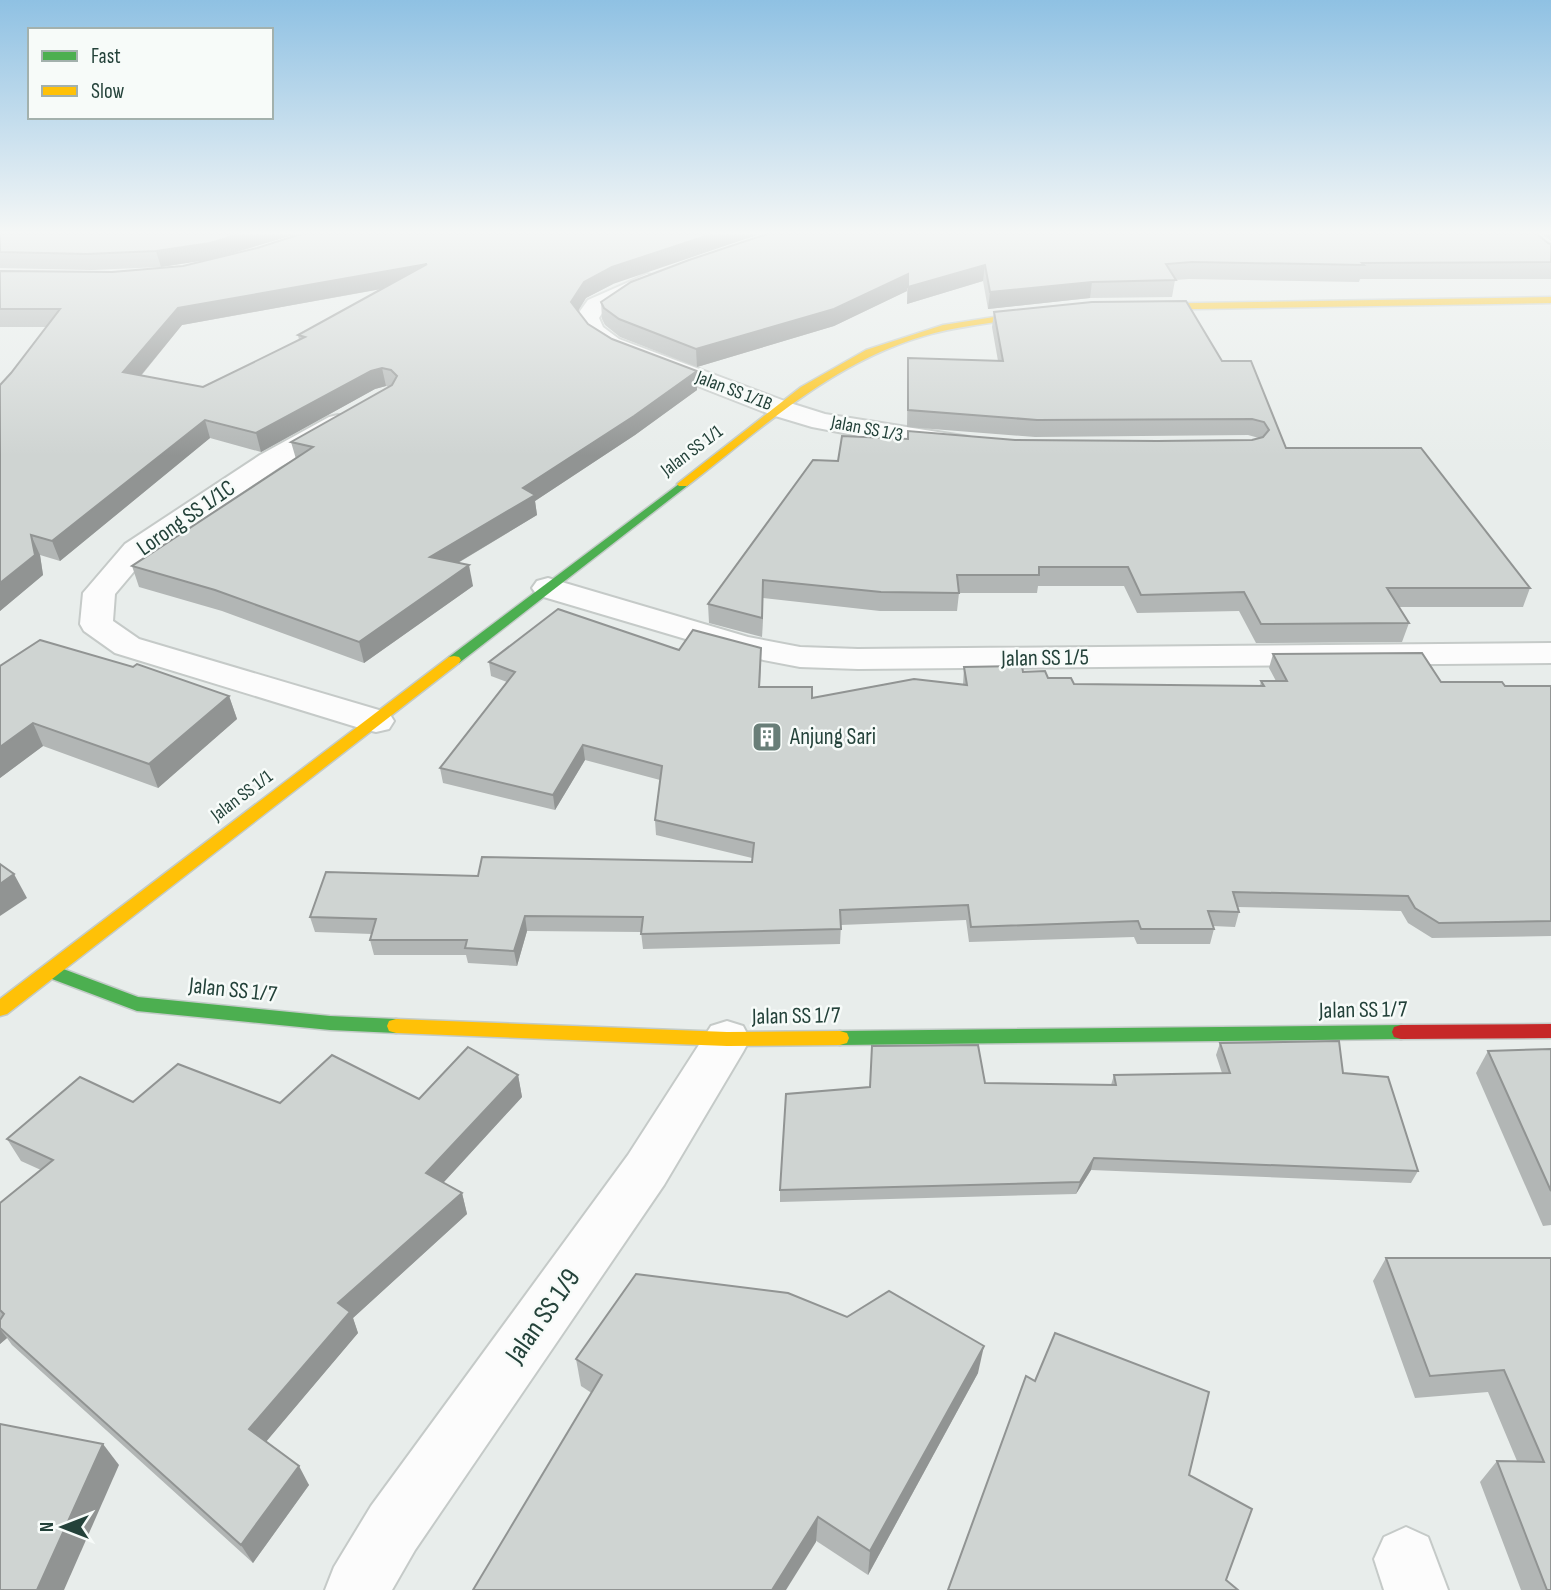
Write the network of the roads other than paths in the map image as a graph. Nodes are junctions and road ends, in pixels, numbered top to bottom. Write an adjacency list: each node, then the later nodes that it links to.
1 (594, 308): 4 (street, Jalan SS 1/1B)
2 (1065, 310): 4 (street, Jalan SS 1/1)
3 (362, 409): 8 (street, Lorong SS 1/1C)
4 (781, 409): 5 (street, Jalan SS 1/3); 6 (street, Jalan SS 1/1)
5 (984, 444)
6 (548, 588): 7 (street, Jalan SS 1/5); 8 (street, Jalan SS 1/1)
7 (1551, 653)
8 (376, 721): 9 (street, Jalan SS 1/1)
9 (50, 971): 10 (street, Jalan SS 1/1); 12 (street, Jalan SS 1/7)
10 (0, 1009)
11 (1551, 1031): 12 (street, Jalan SS 1/7)
12 (727, 1039): 13 (street, Jalan SS 1/9)
13 (357, 1590)

